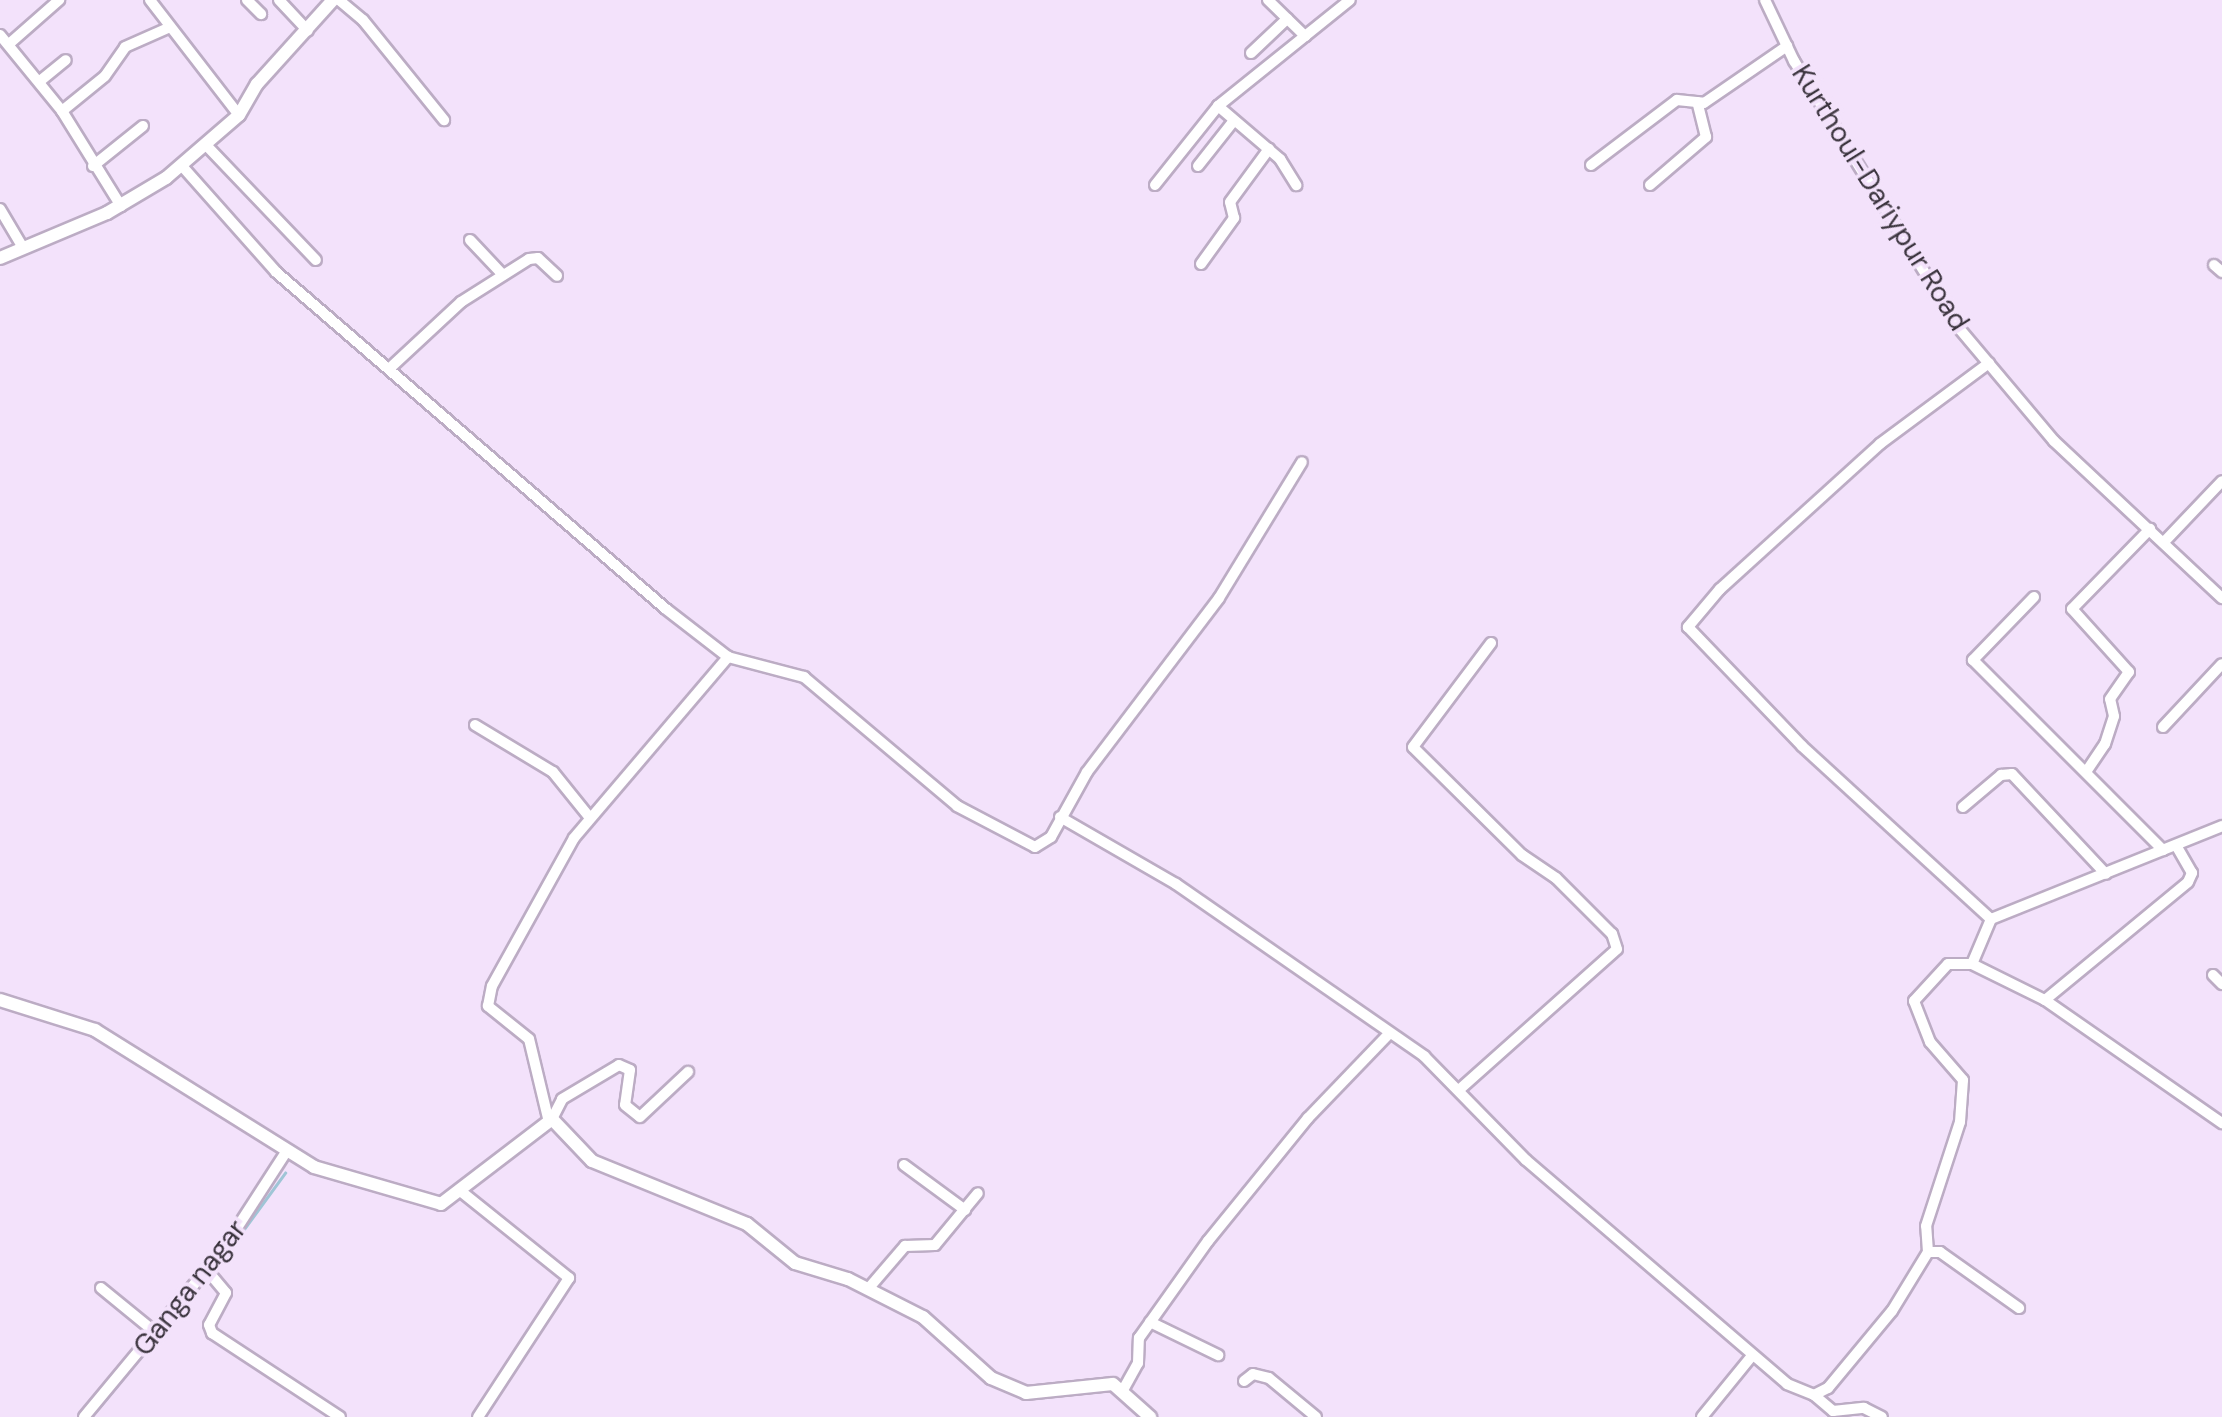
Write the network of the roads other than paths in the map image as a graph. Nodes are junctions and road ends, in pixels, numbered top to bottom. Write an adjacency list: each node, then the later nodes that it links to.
1 (59, 0): 15 (street)
2 (150, 0): 11 (street)
3 (247, 0): 9 (street)
4 (279, 0): 12 (street)
5 (336, 0): 12 (street); 24 (street)
6 (1268, 0): 10 (street)
7 (1350, 0): 14 (street)
8 (1765, 0): 16 (street, Kurthoul-Dariypur Road)
9 (261, 14)
10 (1288, 19): 14 (street); 17 (street)
11 (168, 28): 22 (street); 23 (street)
12 (308, 31): 23 (street)
13 (0, 35): 15 (street)
14 (1305, 36): 21 (street)
15 (9, 44): 19 (street)
16 (1787, 46): 20 (street); 45 (street, Kurthoul-Dariypur Road)
17 (1251, 53)
18 (66, 60): 19 (street)
19 (40, 82): 22 (street)
20 (1697, 102): 29 (street); 35 (street)
21 (1218, 106): 25 (street); 33 (street)
22 (62, 111): 30 (street)
23 (239, 114): 27 (street)
24 (444, 120)
25 (1232, 123): 28 (street); 32 (street)
26 (142, 126): 30 (street)
27 (206, 145): 31 (street); 41 (street)
28 (1268, 150): 34 (street); 42 (street)
29 (1591, 165)
30 (93, 166): 36 (street)
31 (182, 166): 36 (street); 46 (street)
32 (1198, 166)
33 (1155, 185)
34 (1296, 185)
35 (1650, 185)
36 (121, 206): 39 (street)
37 (0, 209): 39 (street)
38 (470, 240): 43 (street)
39 (22, 246): 40 (street)
40 (0, 258)
41 (316, 260)
42 (1201, 264)
43 (503, 275): 44 (street); 46 (street)
44 (557, 276)
45 (1988, 363): 49 (street, Kurthoul-Dariypur Road); 66 (street)
46 (390, 368): 54 (street)
47 (1302, 462): 60 (street)
48 (2222, 481): 50 (street)
49 (2150, 529): 50 (street, Kurthoul-Dariypur Road); 58 (street)
50 (2164, 542): 52 (street, Kurthoul-Dariypur Road)
51 (2034, 597): 58 (street)
52 (2222, 598)
53 (1491, 644): 74 (street)
54 (728, 657): 60 (street); 61 (street)
55 (2222, 664): 57 (street)
56 (474, 725): 61 (street)
57 (2163, 727)
58 (2088, 768): 64 (street)
59 (1964, 808): 65 (street)
60 (1060, 817): 72 (street)
61 (590, 818): 75 (street)
62 (2222, 826): 63 (street)
63 (2176, 845): 64 (street); 71 (street)
64 (2163, 850): 65 (street)
65 (2106, 874): 66 (street)
66 (1992, 919): 67 (street)
67 (1972, 964): 71 (street); 82 (street)
68 (2213, 975): 69 (street)
69 (2222, 984)
70 (0, 1000): 77 (street)
71 (2046, 1000): 76 (street)
72 (1388, 1035): 74 (street); 87 (street)
73 (688, 1072): 75 (street)
74 (1460, 1089): 90 (street)
75 (550, 1119): 79 (street); 85 (street)
76 (2222, 1124)
77 (286, 1152): 79 (street); 83 (street, Ganga nagar)
78 (904, 1165): 81 (street)
79 (463, 1193): 96 (street)
80 (978, 1193): 81 (street)
81 (965, 1210): 85 (street)
82 (1928, 1252): 86 (street); 93 (street)
83 (209, 1272): 88 (street, Ganga nagar); 95 (street)
84 (100, 1288): 88 (street)
85 (868, 1289): 92 (street)
86 (2020, 1308)
87 (1150, 1322): 89 (street); 92 (street)
88 (156, 1333): 94 (street, Ganga nagar)
89 (1218, 1355)
90 (1751, 1357): 93 (street); 99 (street)
91 (1244, 1381): 98 (street)
92 (1123, 1390): 97 (street)
93 (1814, 1394): 100 (street)
94 (84, 1417)
95 (340, 1417)
96 (478, 1417)
97 (1150, 1417)
98 (1316, 1417)
99 (1702, 1417)
100 (1882, 1417)

